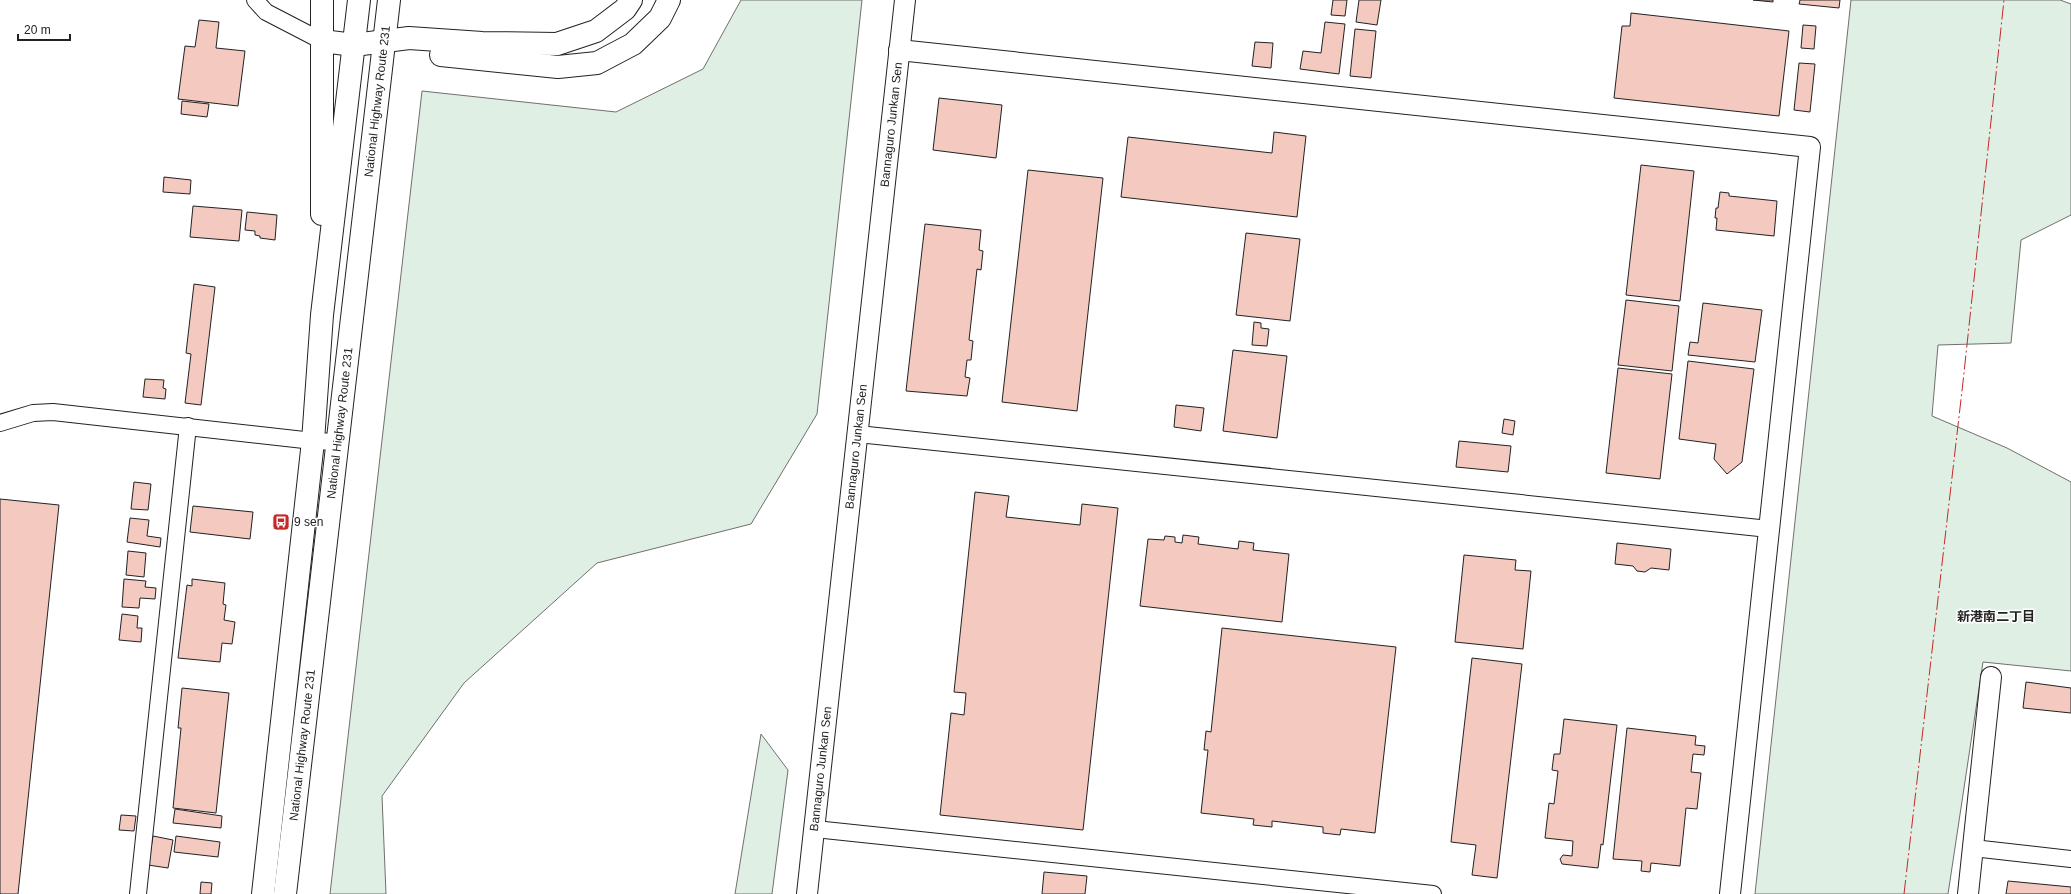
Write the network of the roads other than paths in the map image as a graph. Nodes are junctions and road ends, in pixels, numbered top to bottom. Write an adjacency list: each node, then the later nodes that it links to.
1 (256, 0): 8 (street)
2 (322, 0): 8 (highway, National Highway Route 231)
3 (359, 0): 10 (highway, National Highway Route 231)
4 (389, 0): 9 (highway, National Highway Route 231)
5 (631, 0): 9 (highway)
6 (669, 0): 9 (highway)
7 (905, 0): 11 (street, Bannaguro Junkan Sen)
8 (322, 41): 10 (highway); 12 (highway, National Highway Route 231)
9 (384, 42): 10 (highway); 17 (highway, National Highway Route 231)
10 (354, 45): 12 (highway, National Highway Route 231)
11 (899, 50): 15 (street, Bannaguro Junkan Sen); 18 (street)
12 (322, 315): 16 (highway, National Highway Route 231)
13 (0, 423): 14 (street)
14 (188, 426): 16 (street); 23 (street)
15 (858, 434): 18 (street); 20 (street, Bannaguro Junkan Sen)
16 (313, 441): 17 (street); 24 (highway, National Highway Route 231)
17 (338, 442): 25 (highway, National Highway Route 231)
18 (1769, 529): 28 (street)
19 (1991, 677): 21 (street)
20 (814, 829): 26 (street, Bannaguro Junkan Sen); 27 (street)
21 (1972, 848): 22 (street); 29 (street)
22 (2071, 859)
23 (138, 894)
24 (263, 894)
25 (285, 894)
26 (807, 894)
27 (1433, 894)
28 (1730, 894)
29 (1968, 894)

